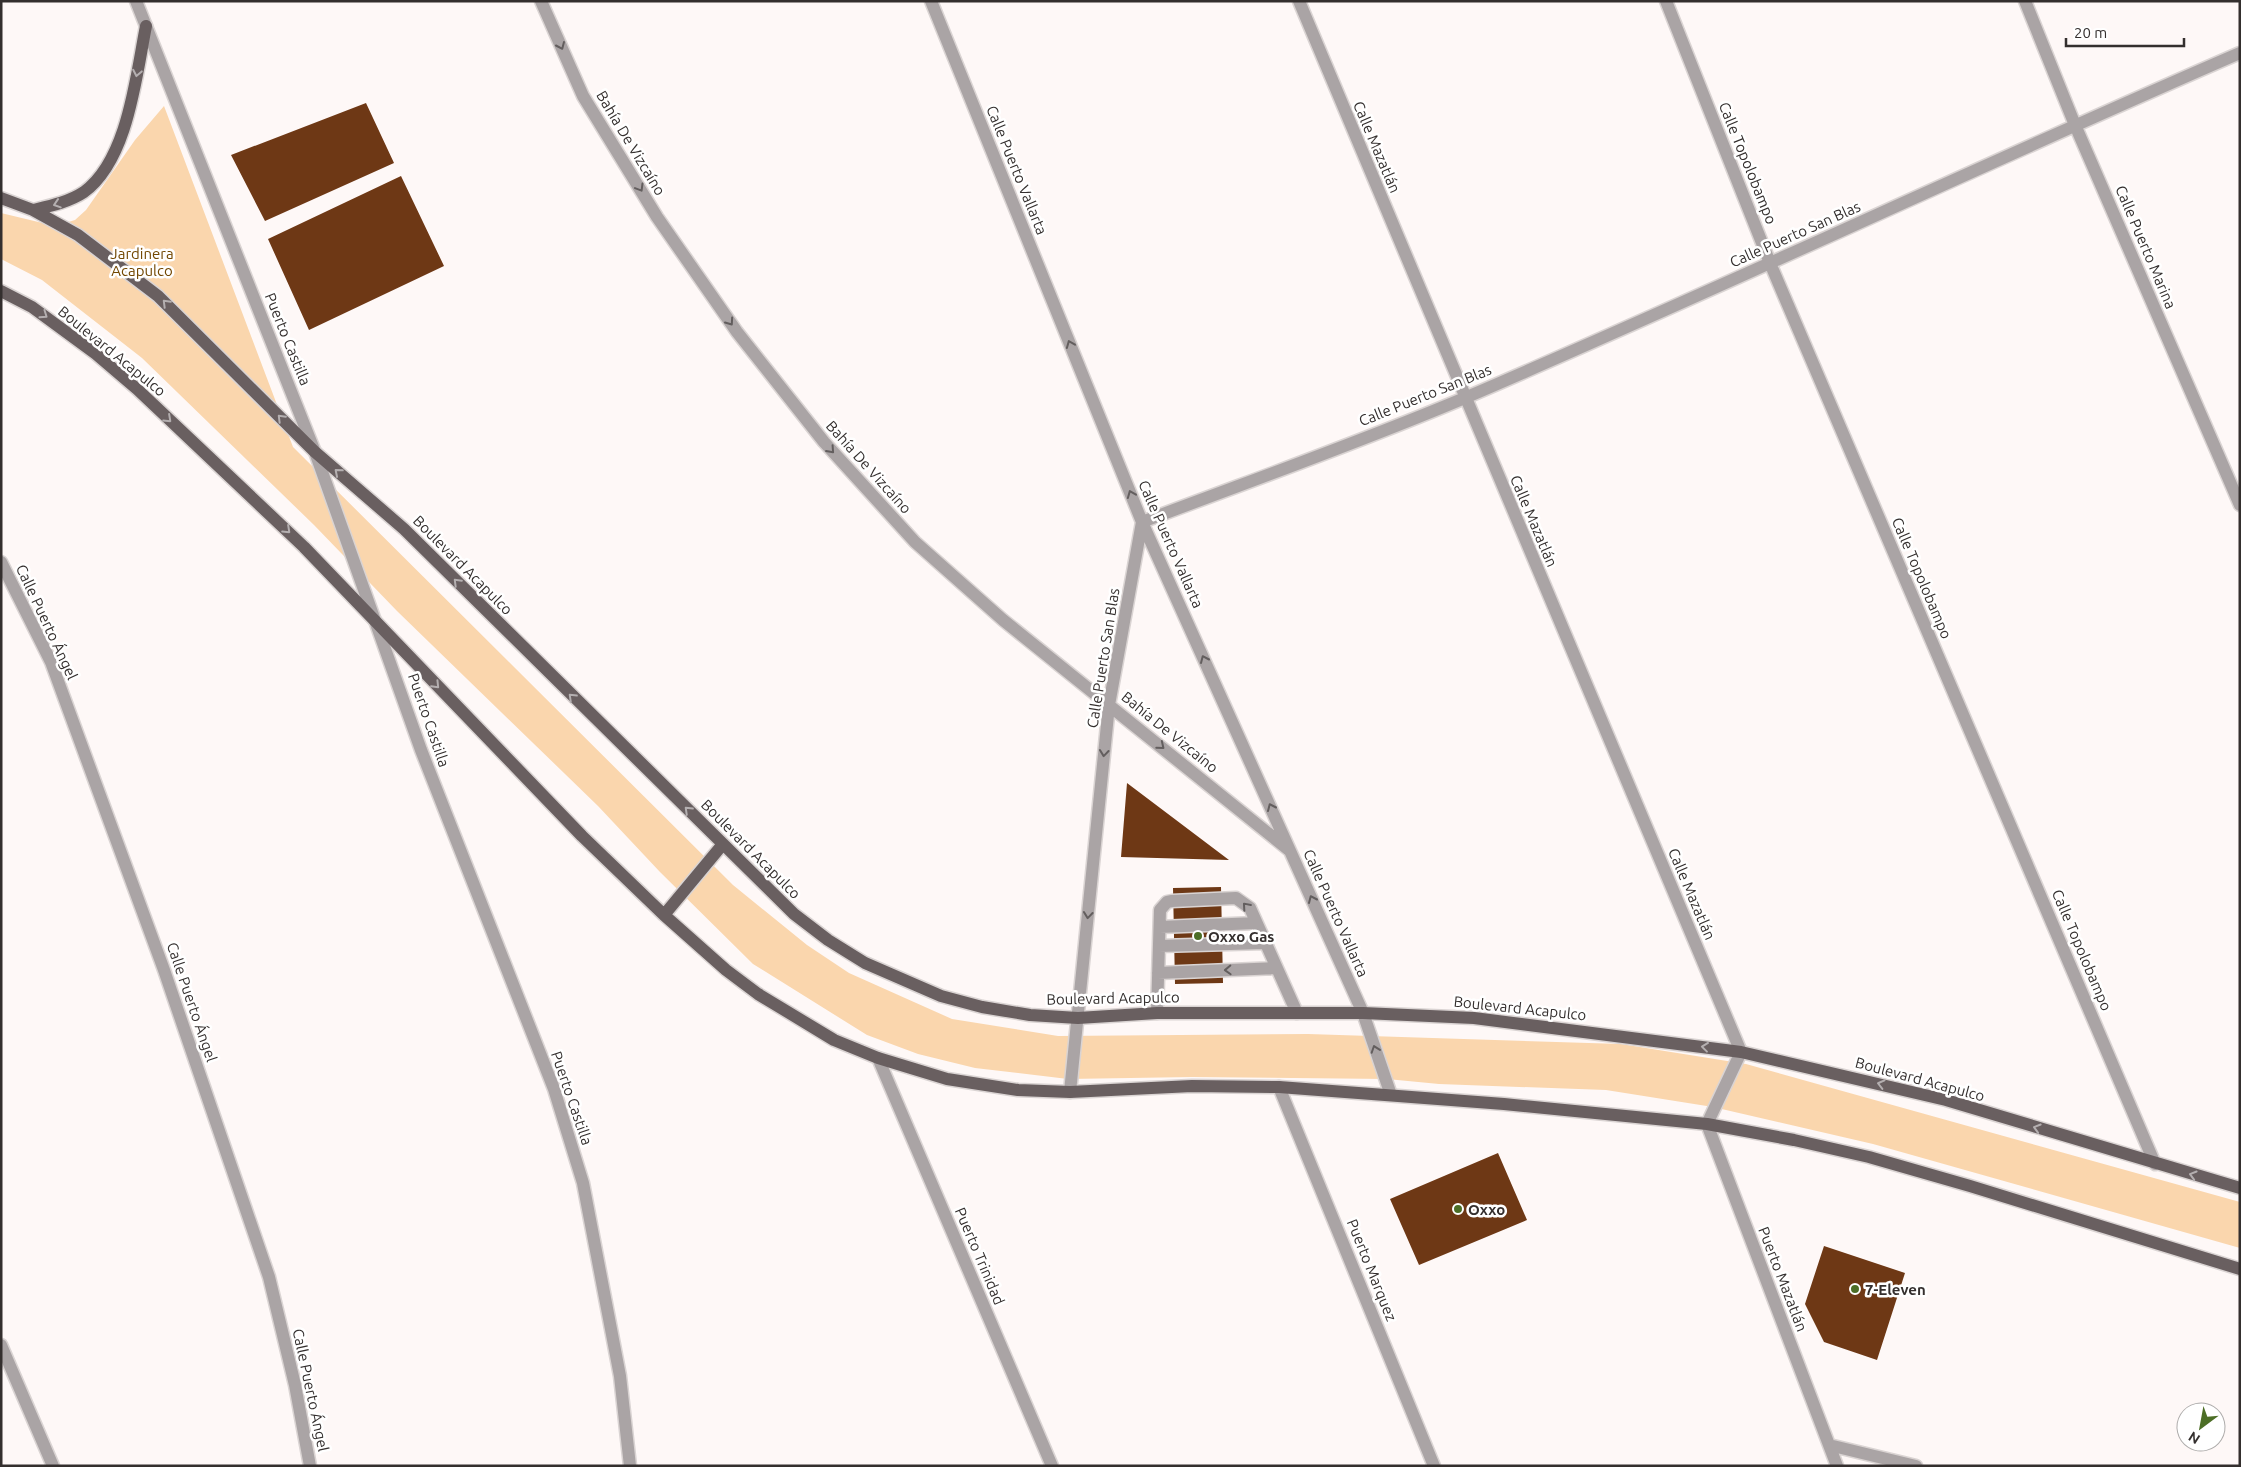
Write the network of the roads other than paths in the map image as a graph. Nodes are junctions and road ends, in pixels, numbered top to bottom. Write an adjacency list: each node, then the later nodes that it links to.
1 (136, 1): 7 (street, Puerto Castilla)
2 (541, 1): 20 (street, Bahía De Vizcaíno, one-way to 20)
3 (931, 1): 17 (street, Calle Puerto Vallarta, one-way to 3)
4 (1299, 1): 14 (street, Calle Mazatlán)
5 (1666, 1): 12 (street, Calle Topolobampo)
6 (2024, 1): 9 (street, Calle Puerto Marina)
7 (146, 26): 11 (main road, one-way to 11); 15 (street, Puerto Castilla)
8 (2240, 53): 9 (street, Calle Puerto San Blas)
9 (2075, 124): 12 (street, Calle Puerto San Blas); 16 (street, Calle Puerto Marina)
10 (1, 198): 11 (main road, Boulevard Acapulco)
11 (33, 210): 15 (main road, Boulevard Acapulco, one-way to 11)
12 (1770, 263): 14 (street, Calle Puerto San Blas); 40 (street, Calle Topolobampo)
13 (1, 291): 19 (main road, Boulevard Acapulco, one-way to 19)
14 (1464, 398): 17 (street, Calle Puerto San Blas); 34 (street, Calle Mazatlán)
15 (316, 452): 19 (street, Puerto Castilla); 21 (main road, Boulevard Acapulco, one-way to 15)
16 (2240, 505)
17 (1142, 522): 20 (street, Calle Puerto San Blas); 22 (street, Calle Puerto Vallarta, one-way to 17)
18 (1, 562): 46 (street, Calle Puerto Ángel)
19 (380, 628): 23 (main road, Boulevard Acapulco, one-way to 23); 47 (street, Puerto Castilla)
20 (1109, 705): 22 (street, Bahía De Vizcaíno, one-way to 22); 33 (street, Calle Puerto San Blas, one-way to 33)
21 (723, 844): 23 (main road); 33 (main road, Boulevard Acapulco)
22 (1291, 851): 31 (street, Calle Puerto Vallarta, one-way to 22)
23 (664, 915): 35 (main road, Boulevard Acapulco)
24 (1256, 923): 25 (street); 25 (street, one-way to 25); 26 (street)
25 (1160, 927): 27 (street)
26 (1265, 943): 27 (street); 28 (street)
27 (1159, 946): 29 (street)
28 (1276, 968): 29 (street, one-way to 29); 30 (street)
29 (1158, 973): 32 (street)
30 (1297, 1013): 31 (main road, Boulevard Acapulco); 32 (main road, Boulevard Acapulco)
31 (1363, 1013): 34 (main road, Boulevard Acapulco, one-way to 31); 38 (street, Calle Puerto Vallarta, one-way to 31)
32 (1157, 1014): 33 (main road, Boulevard Acapulco)
33 (1078, 1018): 37 (street, Calle Puerto San Blas)
34 (1741, 1052): 39 (street); 40 (main road, Boulevard Acapulco, one-way to 34)
35 (878, 1058): 37 (main road, Boulevard Acapulco); 48 (street, Puerto Trinidad)
36 (1279, 1087): 37 (main road, Boulevard Acapulco); 38 (main road, Boulevard Acapulco); 49 (street, Puerto Marquez)
37 (1070, 1092)
38 (1391, 1095): 39 (main road, Boulevard Acapulco)
39 (1707, 1124): 42 (main road, Boulevard Acapulco); 44 (street, Puerto Mazatlán)
40 (2155, 1164): 41 (main road, Boulevard Acapulco, one-way to 40)
41 (2240, 1188)
42 (2240, 1269)
43 (1, 1345): 45 (street)
44 (1829, 1445): 50 (street, Puerto Mazatlán); 51 (street)
45 (52, 1466)
46 (310, 1466)
47 (630, 1466)
48 (1052, 1466)
49 (1434, 1466)
50 (1837, 1466)
51 (1916, 1466)

